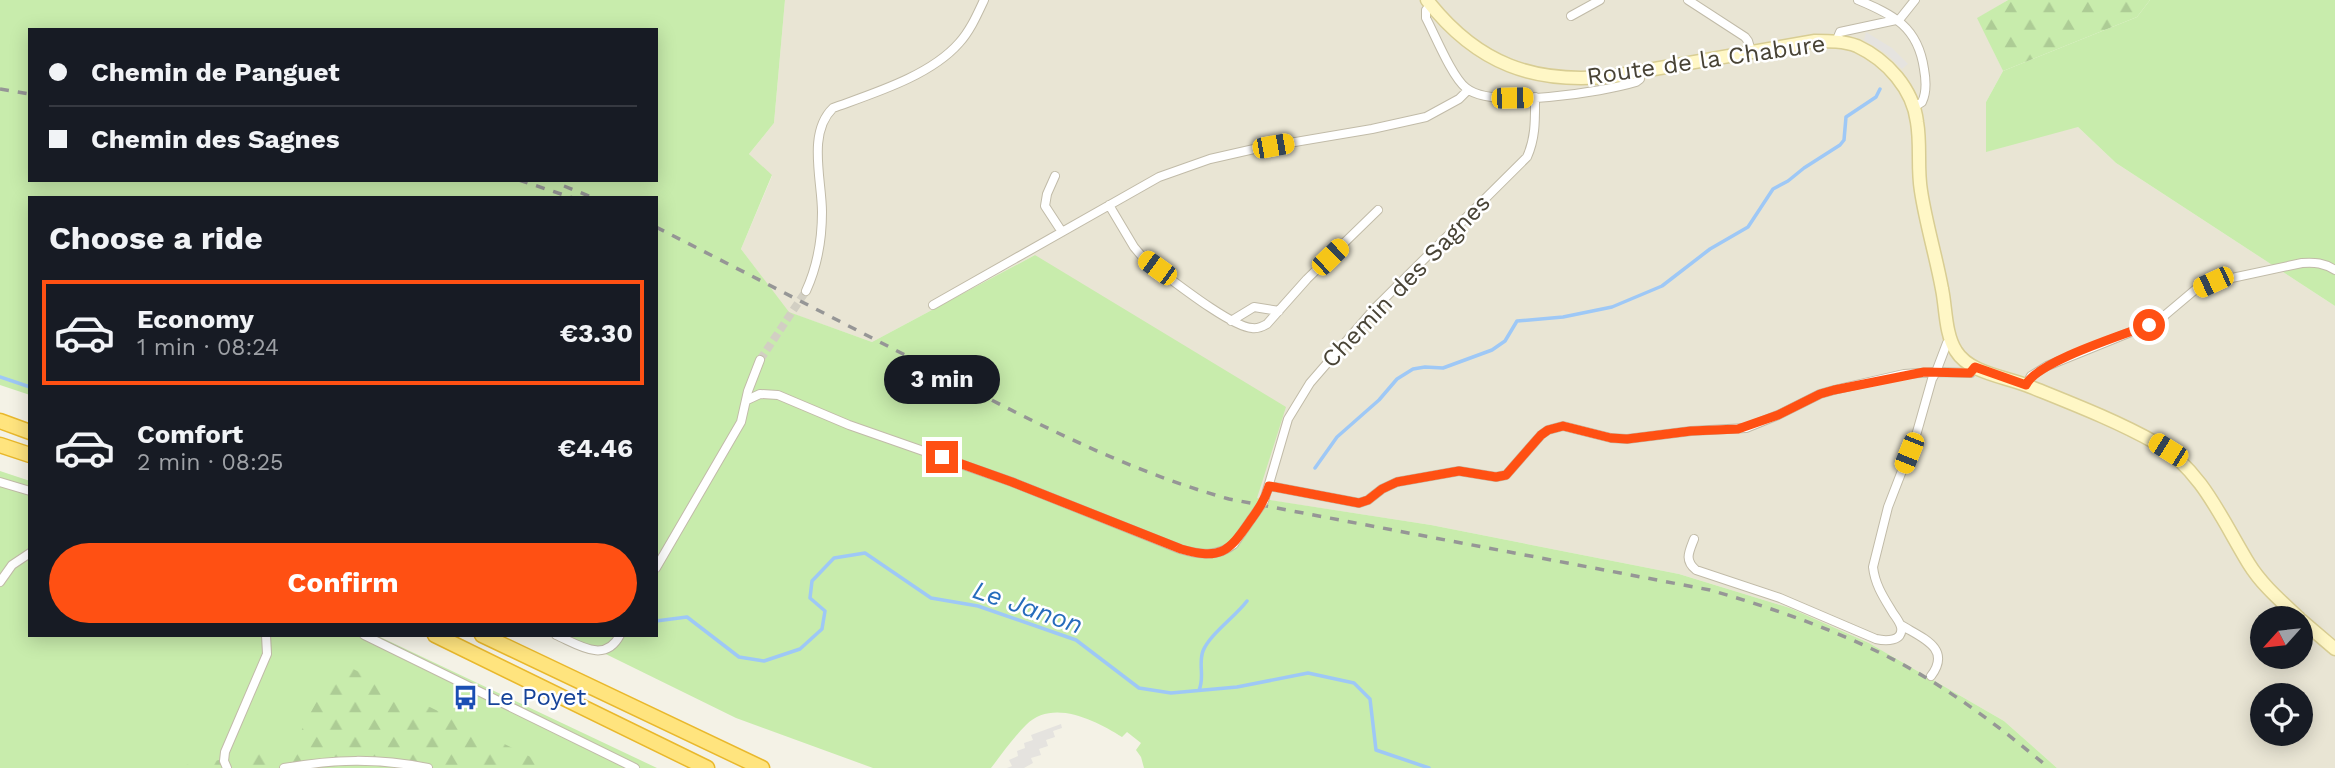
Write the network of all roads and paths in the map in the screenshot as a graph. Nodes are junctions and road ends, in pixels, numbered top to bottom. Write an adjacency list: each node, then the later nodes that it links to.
1 (984, 0): 20 (street)
2 (1600, 0): 7 (street)
3 (1688, 0): 10 (street)
4 (1858, 0): 8 (street)
5 (1915, 0): 8 (street)
6 (1429, 3): 11 (main road, Route de la Chabure); 12 (street)
7 (1571, 16)
8 (1899, 20): 9 (street); 14 (street)
9 (1836, 42): 10 (main road, Route de la Chabure); 14 (main road, Route de la Chabure)
10 (1751, 51): 11 (main road, Route de la Chabure)
11 (1639, 72): 13 (street)
12 (1468, 90): 13 (street); 16 (street)
13 (1535, 97): 35 (street, Chemin des Sagnes)
14 (1913, 107): 24 (main road, Route de la Chabure)
15 (1055, 176): 18 (street)
16 (1110, 205): 18 (street); 23 (street)
17 (1378, 210): 22 (street)
18 (1062, 232): 21 (street)
19 (2335, 270): 28 (street)
20 (806, 291)
21 (933, 306)
22 (1279, 311): 23 (street); 23 (street)
23 (1231, 321)
24 (1951, 341): 26 (main road); 27 (street)
25 (760, 360): 29 (street)
26 (1975, 367): 27 (street); 28 (main road)
27 (1936, 372): 35 (street); 42 (street)
28 (2026, 385): 41 (main road)
29 (747, 400): 35 (street, Chemin des Sagnes, bridge); 39 (street)
30 (0, 421): 31 (highway)
31 (28, 431)
32 (0, 445): 33 (highway)
33 (28, 455)
34 (0, 482): 36 (street)
35 (1269, 486)
36 (28, 490)
37 (1694, 539): 42 (street)
38 (28, 554): 40 (street)
39 (658, 565)
40 (0, 582)
41 (2286, 606)
42 (1901, 625): 51 (street)
43 (2314, 631): 50 (main road)
44 (266, 637): 52 (street)
45 (368, 637): 55 (street)
46 (439, 637): 56 (highway)
47 (486, 637): 57 (highway)
48 (561, 637): 49 (street)
49 (619, 637)
50 (2335, 649)
51 (1931, 676)
52 (227, 768)
53 (284, 768): 54 (street)
54 (428, 768)
55 (635, 768)
56 (707, 768)
57 (762, 768)

